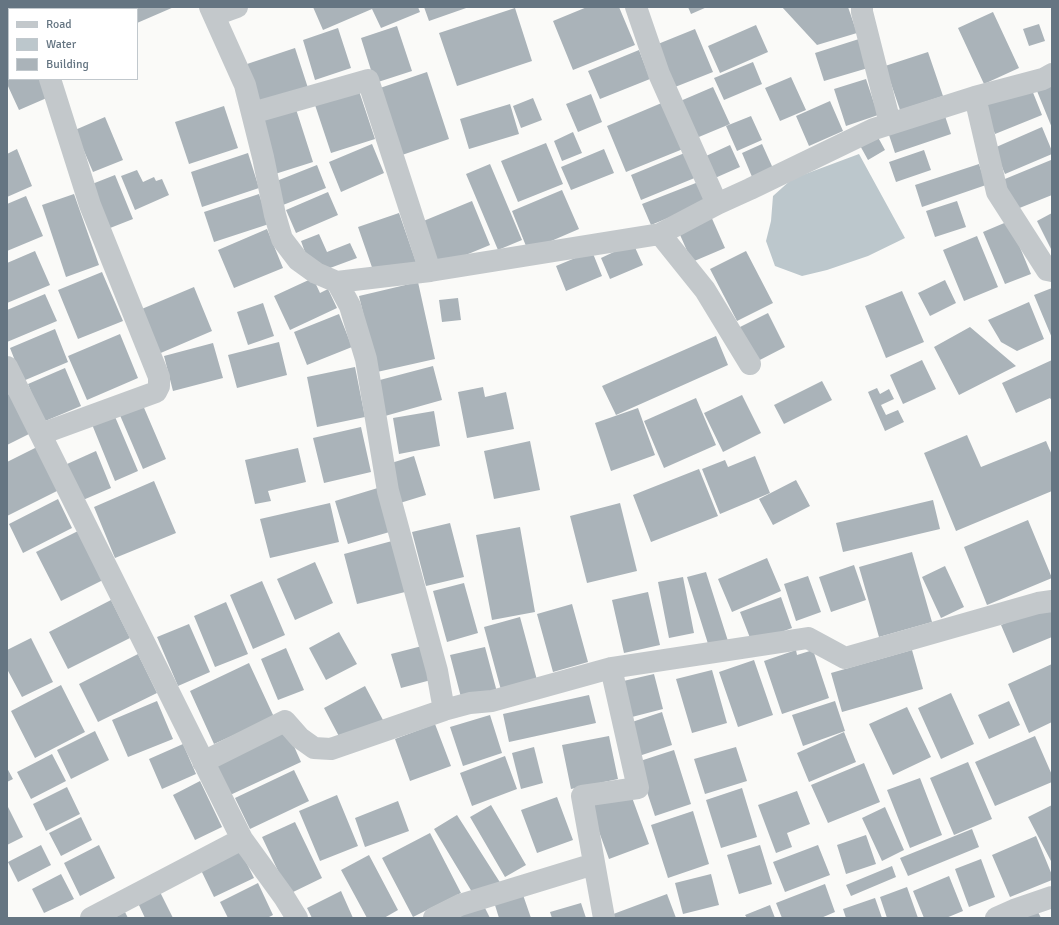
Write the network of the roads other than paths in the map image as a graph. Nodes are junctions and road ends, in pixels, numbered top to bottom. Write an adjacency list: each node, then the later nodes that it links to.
1 (237, 7): 4 (street)
2 (636, 7): 10 (street)
3 (862, 7): 9 (street)
4 (213, 11): 8 (street)
5 (1052, 74): 7 (street)
6 (50, 80): 17 (street)
7 (975, 97): 9 (street); 13 (street)
8 (252, 113): 12 (street); 14 (street)
9 (890, 123): 10 (street)
10 (717, 204): 11 (street)
11 (660, 234): 12 (street); 15 (street)
12 (430, 271): 14 (street)
13 (1052, 271)
14 (337, 282): 20 (street)
15 (750, 364)
16 (7, 367): 17 (street)
17 (41, 434): 21 (street)
18 (1052, 601): 19 (street)
19 (611, 668): 20 (street); 23 (street)
20 (444, 710): 21 (street)
21 (204, 762): 22 (street)
22 (242, 839): 25 (street); 26 (street)
23 (594, 864): 27 (street); 28 (street)
24 (1052, 897): 29 (street)
25 (91, 918)
26 (297, 918)
27 (434, 918)
28 (604, 918)
29 (996, 918)

